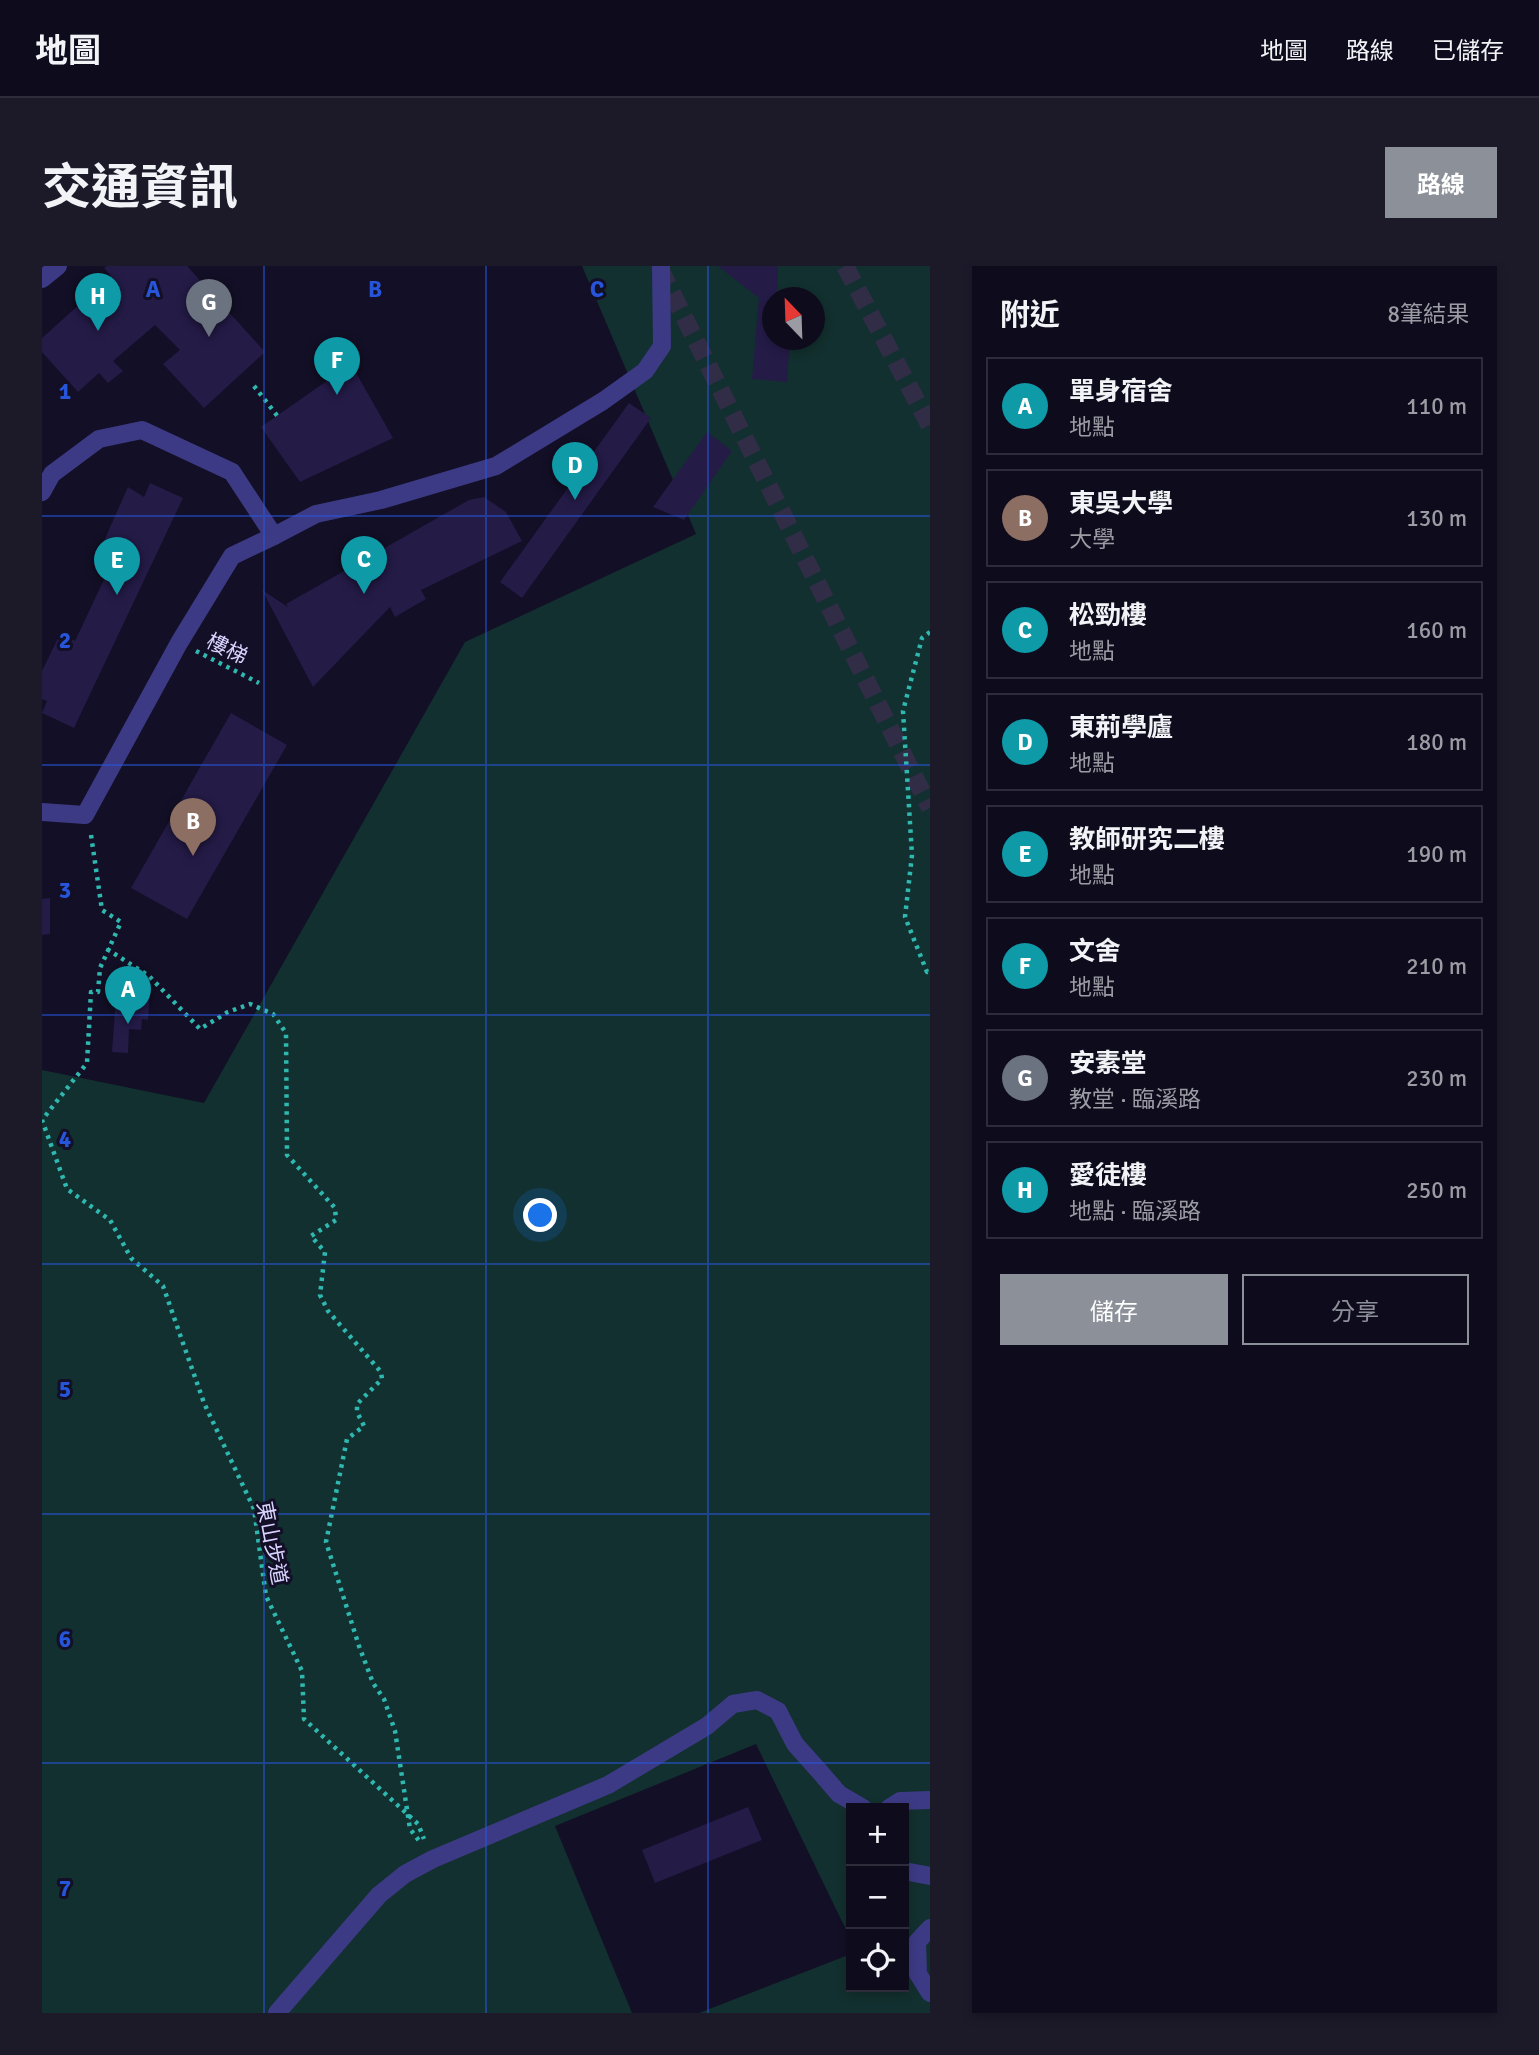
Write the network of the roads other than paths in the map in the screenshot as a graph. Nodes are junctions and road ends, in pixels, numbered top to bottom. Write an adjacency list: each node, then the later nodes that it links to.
1 (58, 266): 3 (street)
2 (661, 266): 5 (street)
3 (42, 279)
4 (42, 492): 5 (street)
5 (274, 536): 6 (street)
6 (42, 812)
7 (930, 1800): 9 (street)
8 (854, 1803): 14 (street)
9 (897, 1803)
10 (909, 1872): 11 (street)
11 (930, 1876)
12 (930, 1928): 13 (street)
13 (930, 1993)
14 (276, 2013)

